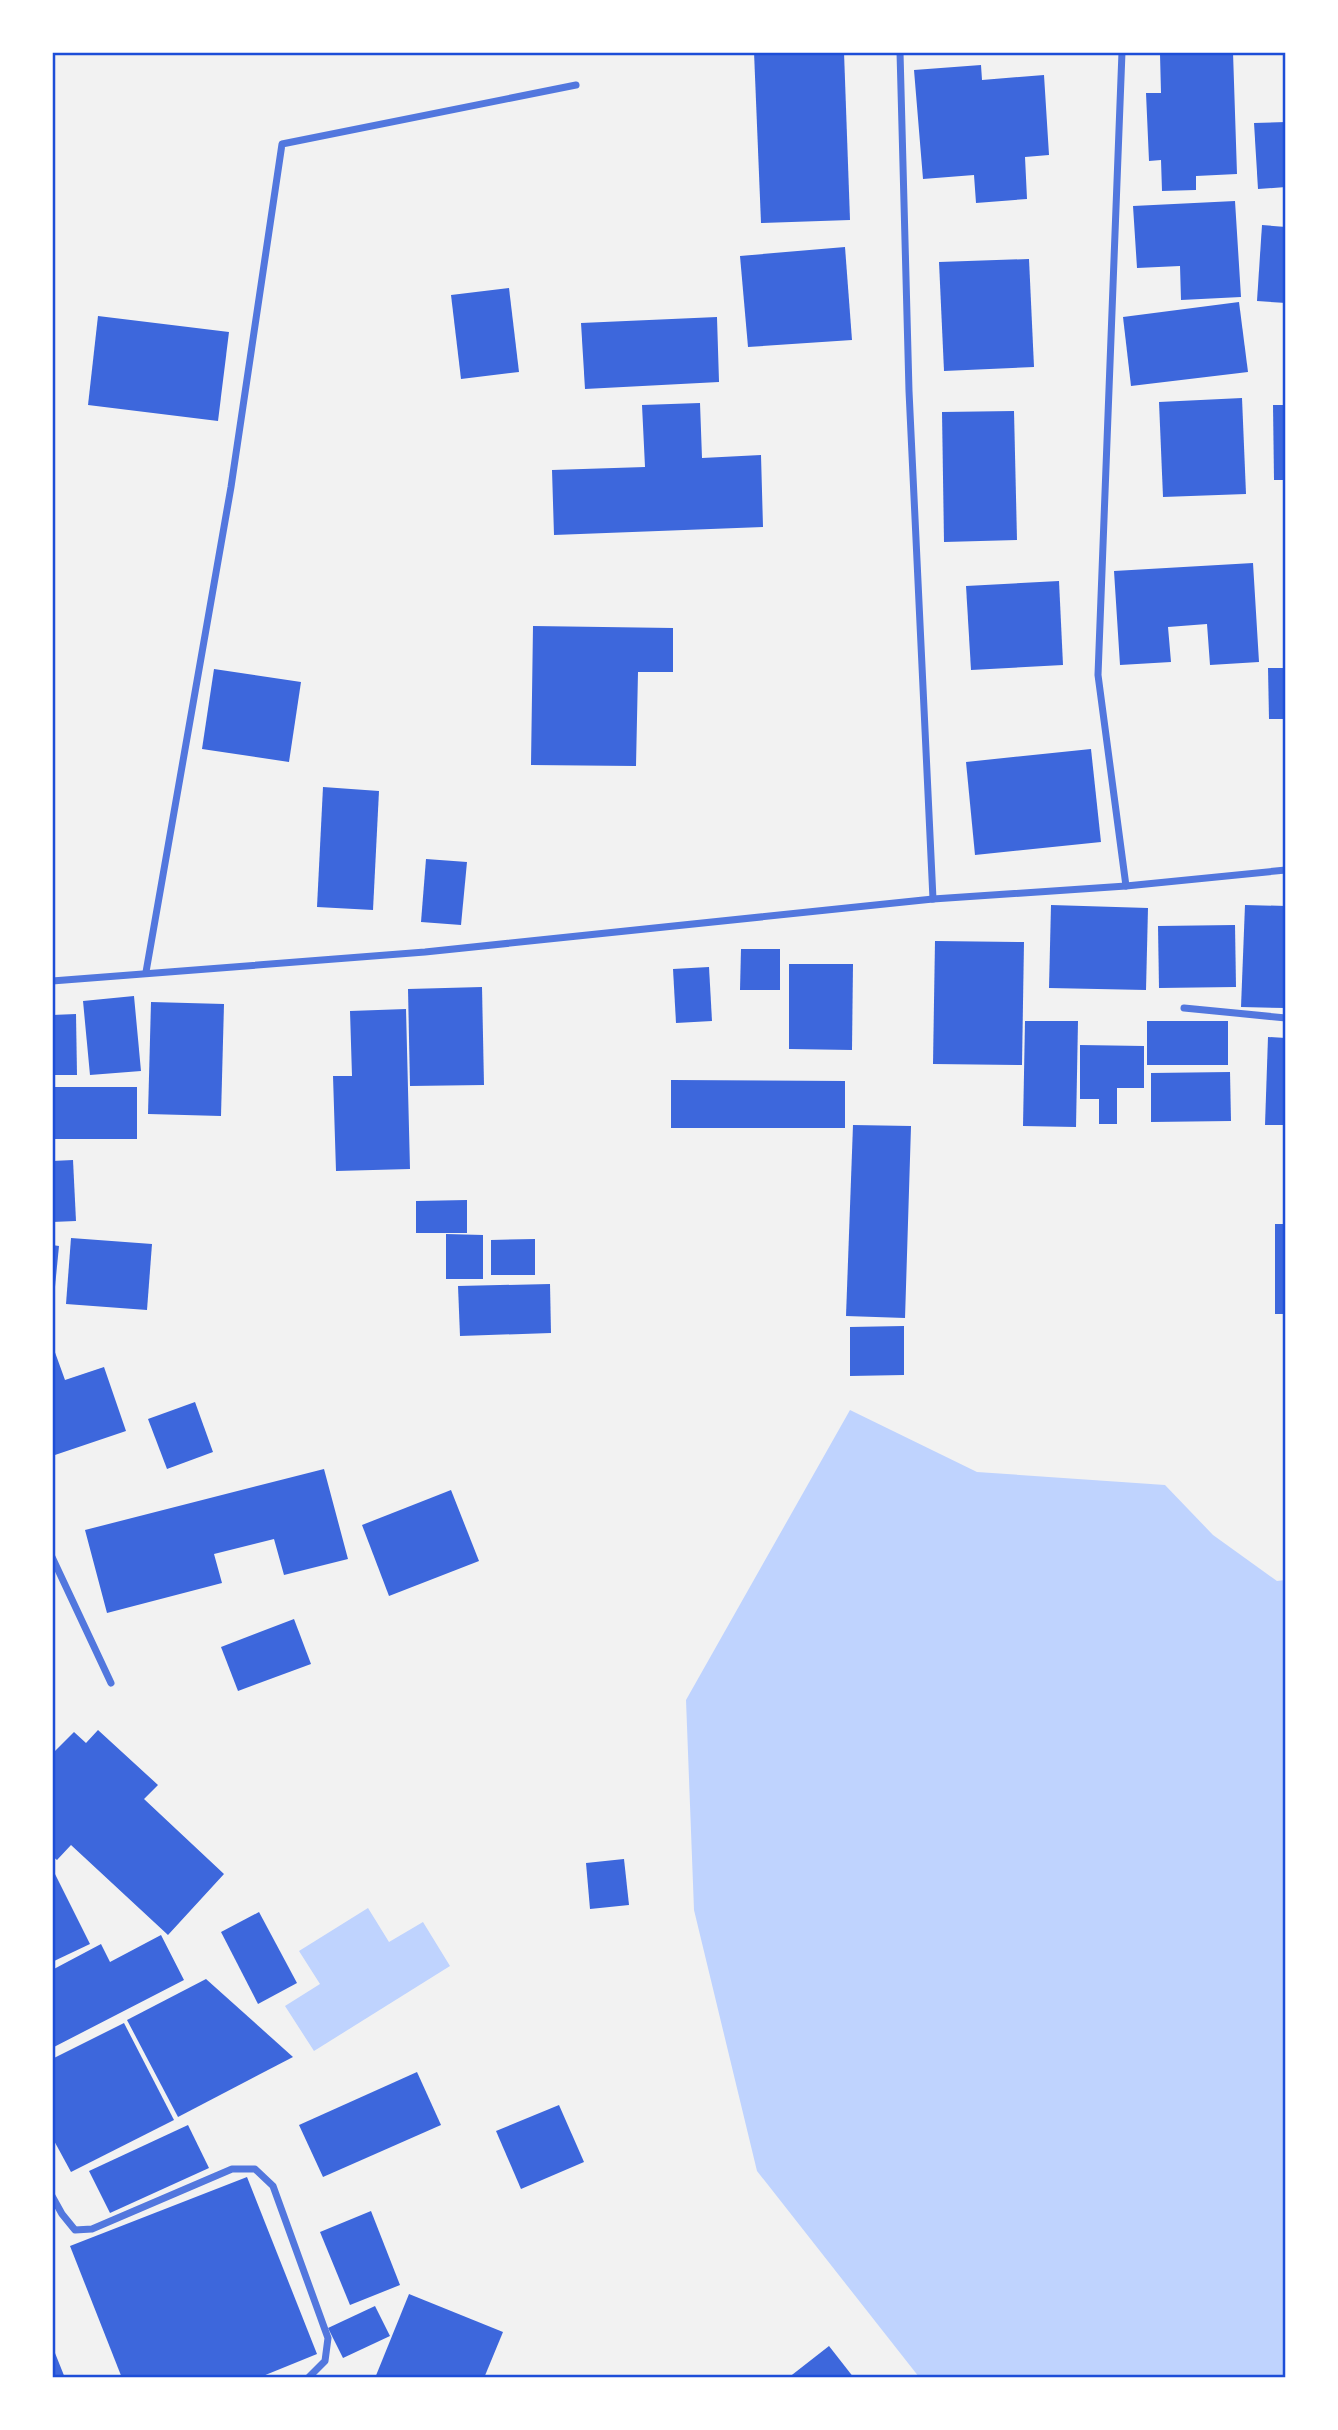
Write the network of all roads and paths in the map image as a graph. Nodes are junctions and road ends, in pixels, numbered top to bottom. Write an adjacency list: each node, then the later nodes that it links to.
1 (900, 52): 6 (street)
2 (1122, 52): 5 (street)
3 (576, 85): 7 (street)
4 (1286, 870): 5 (street)
5 (1126, 886): 6 (street)
6 (933, 898): 7 (street)
7 (146, 972): 8 (street)
8 (52, 981)
9 (1184, 1008): 10 (street)
10 (1286, 1018)
11 (52, 1557): 12 (street)
12 (111, 1683)
13 (52, 2196): 14 (street)
14 (308, 2378)

